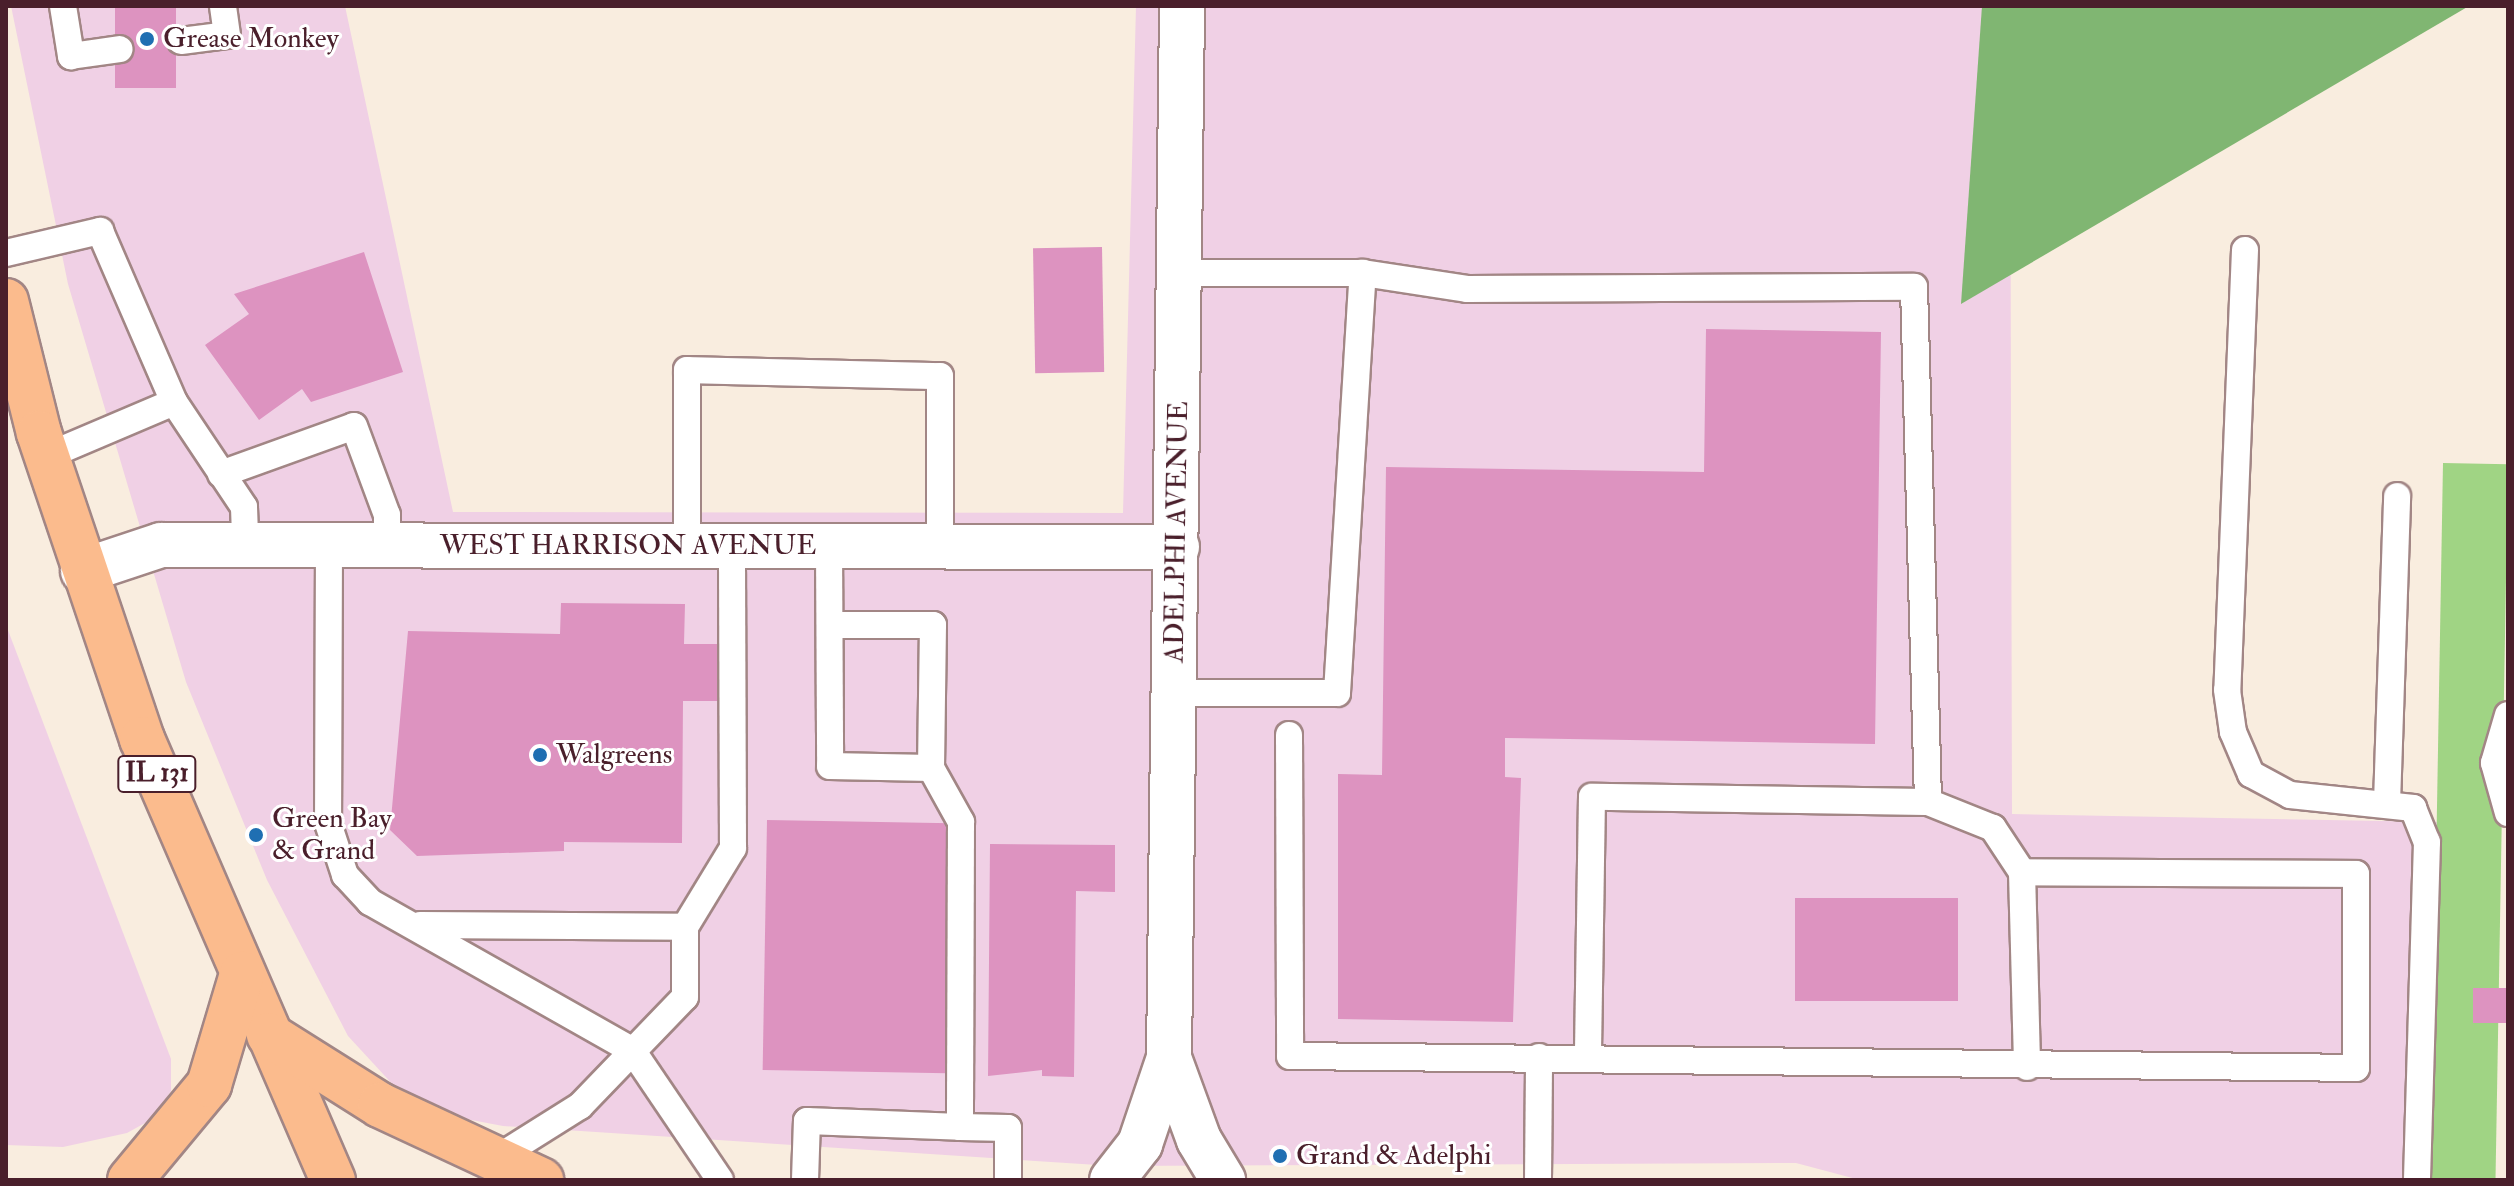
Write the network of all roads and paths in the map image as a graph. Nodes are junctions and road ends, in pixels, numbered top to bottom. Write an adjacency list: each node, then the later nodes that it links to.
1 (63, 6): 5 (lane)
2 (223, 6): 4 (lane)
3 (1182, 6): 8 (street, ADELPHI AVENUE)
4 (181, 41)
5 (120, 49)
6 (2245, 250): 31 (lane)
7 (6, 253): 12 (lane)
8 (1181, 273): 9 (lane); 23 (street, ADELPHI AVENUE)
9 (1363, 273): 26 (lane); 30 (lane)
10 (6, 301): 11 (main road, IL 131)
11 (14, 360): 13 (main road, IL 131)
12 (174, 402): 13 (lane); 14 (lane)
13 (47, 456): 24 (main road, IL 131)
14 (221, 474): 16 (lane); 18 (lane)
15 (2397, 496): 31 (lane)
16 (245, 545): 17 (street, WEST HARRISON AVENUE); 24 (street, WEST HARRISON AVENUE)
17 (329, 545): 18 (street, WEST HARRISON AVENUE); 34 (lane)
18 (387, 546): 19 (street, WEST HARRISON AVENUE)
19 (687, 546): 20 (street, WEST HARRISON AVENUE); 22 (lane)
20 (732, 546): 21 (street, WEST HARRISON AVENUE); 35 (lane)
21 (829, 546): 22 (street, WEST HARRISON AVENUE); 25 (lane)
22 (940, 546): 23 (street, WEST HARRISON AVENUE)
23 (1177, 547): 26 (street, ADELPHI AVENUE)
24 (83, 571): 36 (main road, IL 131)
25 (830, 625): 29 (lane); 29 (lane)
26 (1175, 693): 41 (street, ADELPHI AVENUE)
27 (2508, 715): 32 (lane)
28 (1289, 735): 39 (lane)
29 (931, 768): 43 (lane)
30 (1928, 802): 33 (lane); 40 (lane)
31 (2387, 803): 54 (lane)
32 (2508, 813)
33 (2022, 872): 42 (lane); 42 (lane)
34 (417, 925): 35 (lane); 38 (lane)
35 (685, 927): 38 (lane)
36 (242, 974): 37 (main road, IL 131); 45 (main road)
37 (269, 1035): 44 (main road); 46 (main road, IL 131)
38 (632, 1050): 44 (lane); 48 (lane)
39 (1539, 1057): 40 (lane); 53 (lane)
40 (1588, 1057): 42 (lane)
41 (1169, 1058): 51 (street, ADELPHI AVENUE); 52 (street, ADELPHI AVENUE)
42 (2027, 1067)
43 (960, 1127): 49 (lane); 50 (lane)
44 (497, 1158): 47 (main road)
45 (130, 1180)
46 (333, 1180)
47 (541, 1180)
48 (720, 1180)
49 (805, 1180)
50 (1008, 1180)
51 (1112, 1180)
52 (1223, 1180)
53 (1538, 1180)
54 (2417, 1180)

